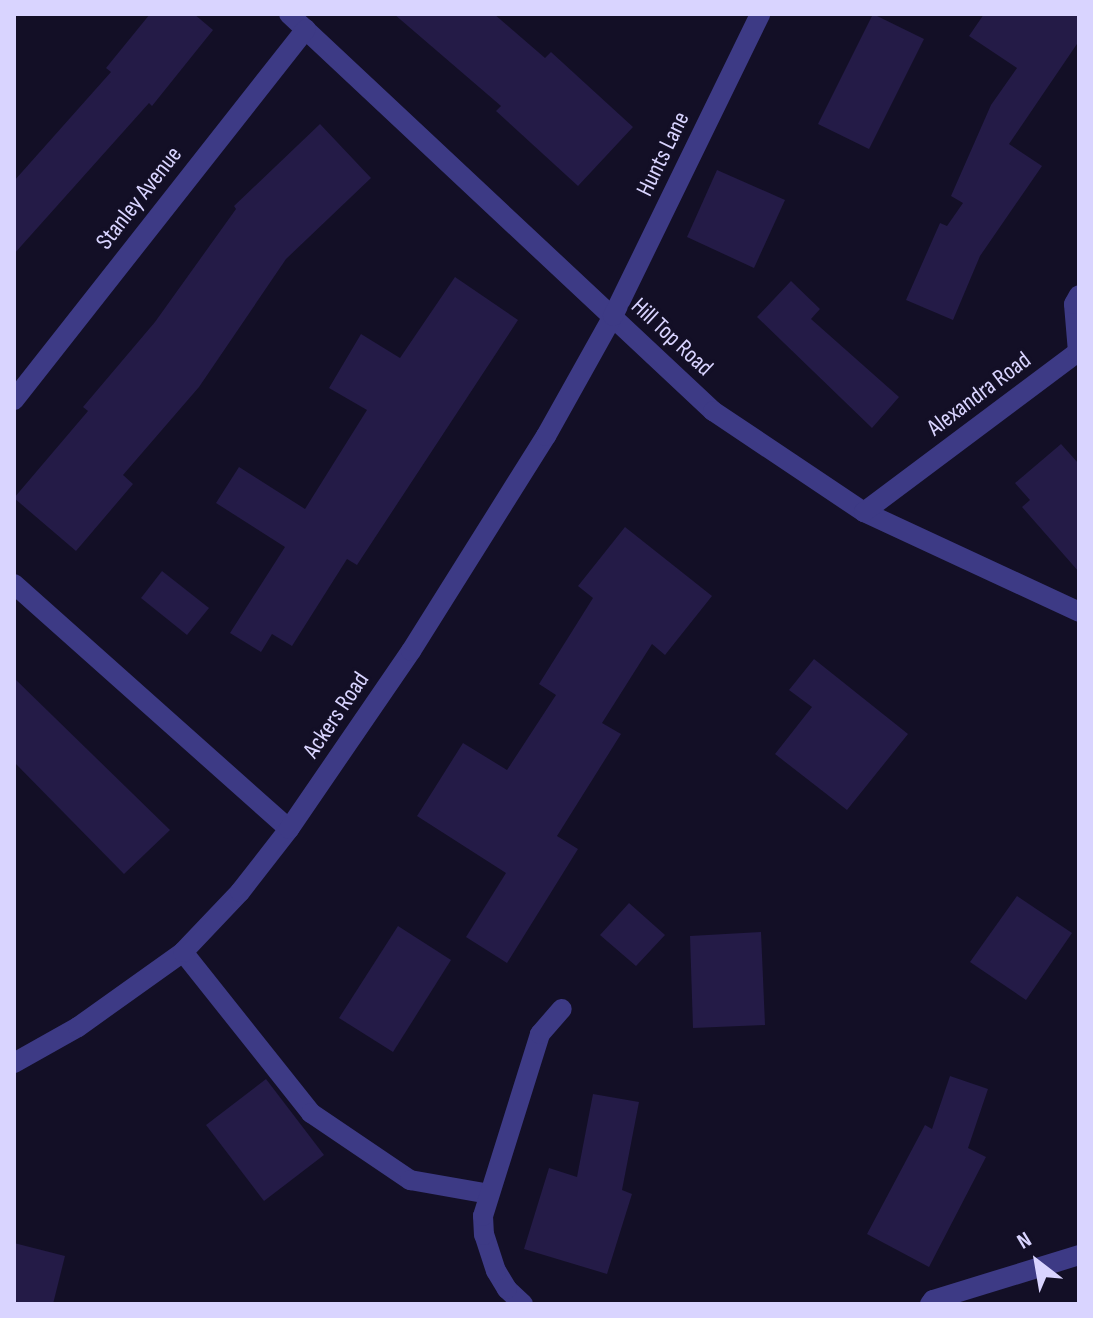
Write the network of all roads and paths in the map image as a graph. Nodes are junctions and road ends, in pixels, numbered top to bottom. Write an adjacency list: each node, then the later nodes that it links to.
1 (289, 14): 3 (street, Hill Top Road)
2 (760, 14): 5 (street, Hunts Lane)
3 (306, 29): 5 (street, Hill Top Road); 7 (street, Stanley Avenue)
4 (1079, 295): 6 (street, Alexandra Road)
5 (613, 316): 8 (street, Hill Top Road); 11 (street, Ackers Road)
6 (1079, 352): 8 (street, Alexandra Road)
7 (14, 400)
8 (864, 512): 10 (street, Hill Top Road)
9 (14, 584): 11 (street)
10 (1079, 612)
11 (289, 829): 12 (street, Ackers Road)
12 (183, 952): 14 (street, Ackers Road); 15 (street)
13 (562, 1009): 15 (street)
14 (14, 1063)
15 (489, 1194): 17 (street)
16 (1079, 1255): 18 (street)
17 (523, 1304)
18 (930, 1304)

